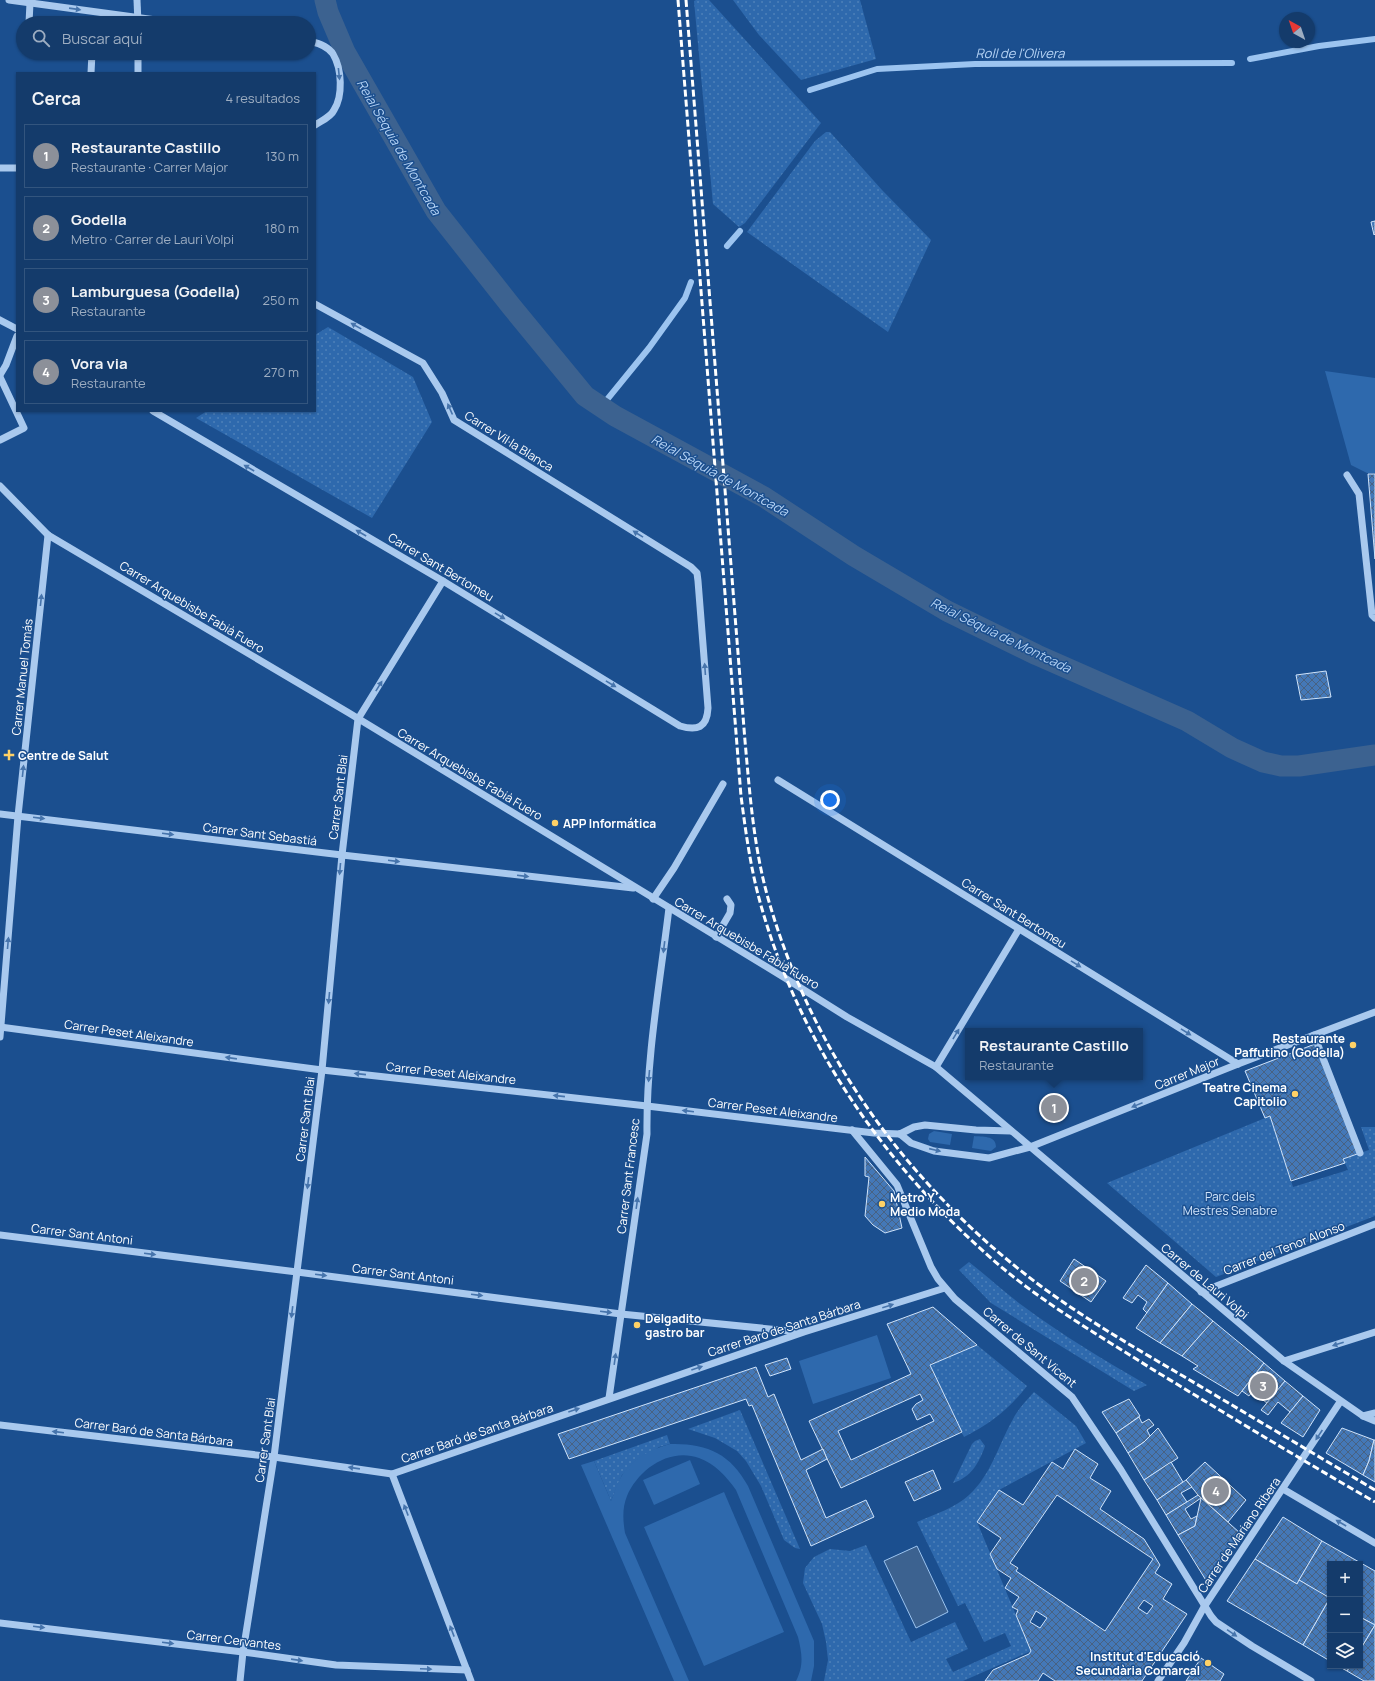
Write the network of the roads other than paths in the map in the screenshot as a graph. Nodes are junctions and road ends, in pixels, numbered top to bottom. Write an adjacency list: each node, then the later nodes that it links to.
1 (9, 0): 3 (street)
2 (137, 0): 6 (street)
3 (30, 3): 4 (street); 5 (street, one-way to 5)
4 (30, 16)
5 (113, 16)
6 (138, 16)
7 (316, 42): 12 (street, one-way to 12)
8 (92, 60): 10 (street)
9 (138, 60): 11 (street)
10 (91, 72)
11 (138, 72)
12 (316, 125)
13 (0, 168): 14 (street)
14 (16, 168)
15 (316, 305): 29 (street, Carrer Vil·la Blanca, one-way to 15)
16 (0, 320): 17 (street)
17 (16, 329)
18 (16, 339): 19 (street)
19 (0, 376): 20 (street)
20 (16, 411)
21 (17, 412): 23 (street)
22 (154, 412): 27 (street, Carrer Sant Bertomeu, one-way to 22)
23 (0, 440)
24 (1347, 475): 28 (street)
25 (0, 486): 26 (street, Carrer Arquebisbe Fabià Fuero)
26 (48, 535): 30 (street, Carrer Arquebisbe Fabià Fuero); 34 (street, Carrer Manuel Tomás, one-way to 26)
27 (443, 581): 29 (street, Carrer Sant Bertomeu, one-way to 29); 30 (street, Carrer Sant Blai, one-way to 27)
28 (1375, 618)
29 (708, 708)
30 (358, 719): 35 (street, Carrer Sant Blai); 36 (street, Carrer Arquebisbe Fabià Fuero)
31 (778, 780): 40 (street, Carrer Sant Bertomeu)
32 (723, 784): 37 (street)
33 (0, 814): 34 (street, Carrer Sant Sebastiá)
34 (18, 816): 35 (street, Carrer Sant Sebastiá, one-way to 35); 43 (street, Carrer Manuel Tomás, one-way to 34)
35 (342, 855): 36 (street, Carrer Sant Sebastiá, one-way to 36); 48 (street, Carrer Sant Blai, one-way to 48)
36 (636, 888): 37 (street, Carrer Arquebisbe Fabià Fuero)
37 (653, 899): 39 (street, Carrer Arquebisbe Fabià Fuero)
38 (727, 899): 41 (street)
39 (669, 908): 41 (street, Carrer Arquebisbe Fabià Fuero); 49 (street, Carrer Sant Francesc, one-way to 49)
40 (1019, 929): 46 (street, Carrer Sant Bertomeu, one-way to 46); 47 (street, one-way to 40)
41 (716, 937): 47 (street, Carrer Arquebisbe Fabià Fuero)
42 (1375, 1012): 44 (street, Carrer Major)
43 (1, 1028): 45 (street, Carrer Manuel Tomás); 48 (street, Carrer Peset Aleixandre, one-way to 43)
44 (1314, 1035): 46 (street, Carrer Major); 54 (street)
45 (0, 1037)
46 (1238, 1064): 53 (street, Carrer Major, one-way to 53)
47 (936, 1067): 51 (street, Carrer Arquebisbe Fabià Fuero)
48 (322, 1070): 49 (street, Carrer Peset Aleixandre, one-way to 48); 57 (street, Carrer Sant Blai, one-way to 57)
49 (647, 1106): 50 (street, Carrer Peset Aleixandre, one-way to 49); 60 (street, Carrer Sant Francesc, one-way to 49)
50 (852, 1130): 52 (street, Carrer Peset Aleixandre); 58 (street, Carrer de Sant Vicent)
51 (1011, 1131): 52 (street); 53 (street, Carrer Arquebisbe Fabià Fuero)
52 (900, 1134): 53 (street, Carrer Major, one-way to 53)
53 (1030, 1147): 59 (street, Carrer de Lauri Volpi)
54 (1360, 1153)
55 (1375, 1224): 59 (street, Carrer del Tenor Alonso)
56 (0, 1235): 57 (street, Carrer Sant Antoni, one-way to 57)
57 (297, 1272): 60 (street, Carrer Sant Antoni, one-way to 60); 70 (street, Carrer Sant Blai, one-way to 70)
58 (945, 1288): 61 (street, Carrer Baró de Santa Bárbara, one-way to 58); 74 (street, Carrer de Sant Vicent)
59 (1201, 1292): 63 (street, Carrer de Lauri Volpi)
60 (621, 1314): 61 (street, Carrer Sant Antoni); 64 (street, Carrer Sant Francesc, one-way to 60)
61 (804, 1332): 64 (street, Carrer Baró de Santa Bárbara, one-way to 61)
62 (1375, 1332): 63 (street, one-way to 63)
63 (1284, 1361): 65 (street, Carrer de Lauri Volpi)
64 (609, 1398): 71 (street, Carrer Baró de Santa Bárbara, one-way to 64)
65 (1340, 1402): 67 (street, Carrer de Lauri Volpi); 72 (street, Carrer de Mariano Ribera, one-way to 72)
66 (1375, 1413): 67 (street)
67 (1362, 1416): 68 (street, Carrer de Lauri Volpi)
68 (1375, 1421)
69 (0, 1425): 70 (street, Carrer Baró de Santa Bárbara, one-way to 69)
70 (274, 1457): 71 (street, Carrer Baró de Santa Bárbara, one-way to 70); 76 (street, Carrer Sant Blai)
71 (392, 1474): 77 (street, one-way to 71)
72 (1282, 1489): 73 (street, one-way to 72); 74 (street, Carrer de Mariano Ribera)
73 (1375, 1543)
74 (1204, 1607): 80 (street, Carrer de Mariano Ribera); 81 (street, Carrer de Sant Vicent, one-way to 81)
75 (0, 1623): 76 (street, Carrer Cervantes, one-way to 76)
76 (243, 1652): 77 (street, Carrer Cervantes, one-way to 77); 78 (street, Carrer Sant Blai)
77 (466, 1670): 79 (street)
78 (240, 1681)
79 (471, 1681)
80 (1158, 1681)
81 (1311, 1681)

